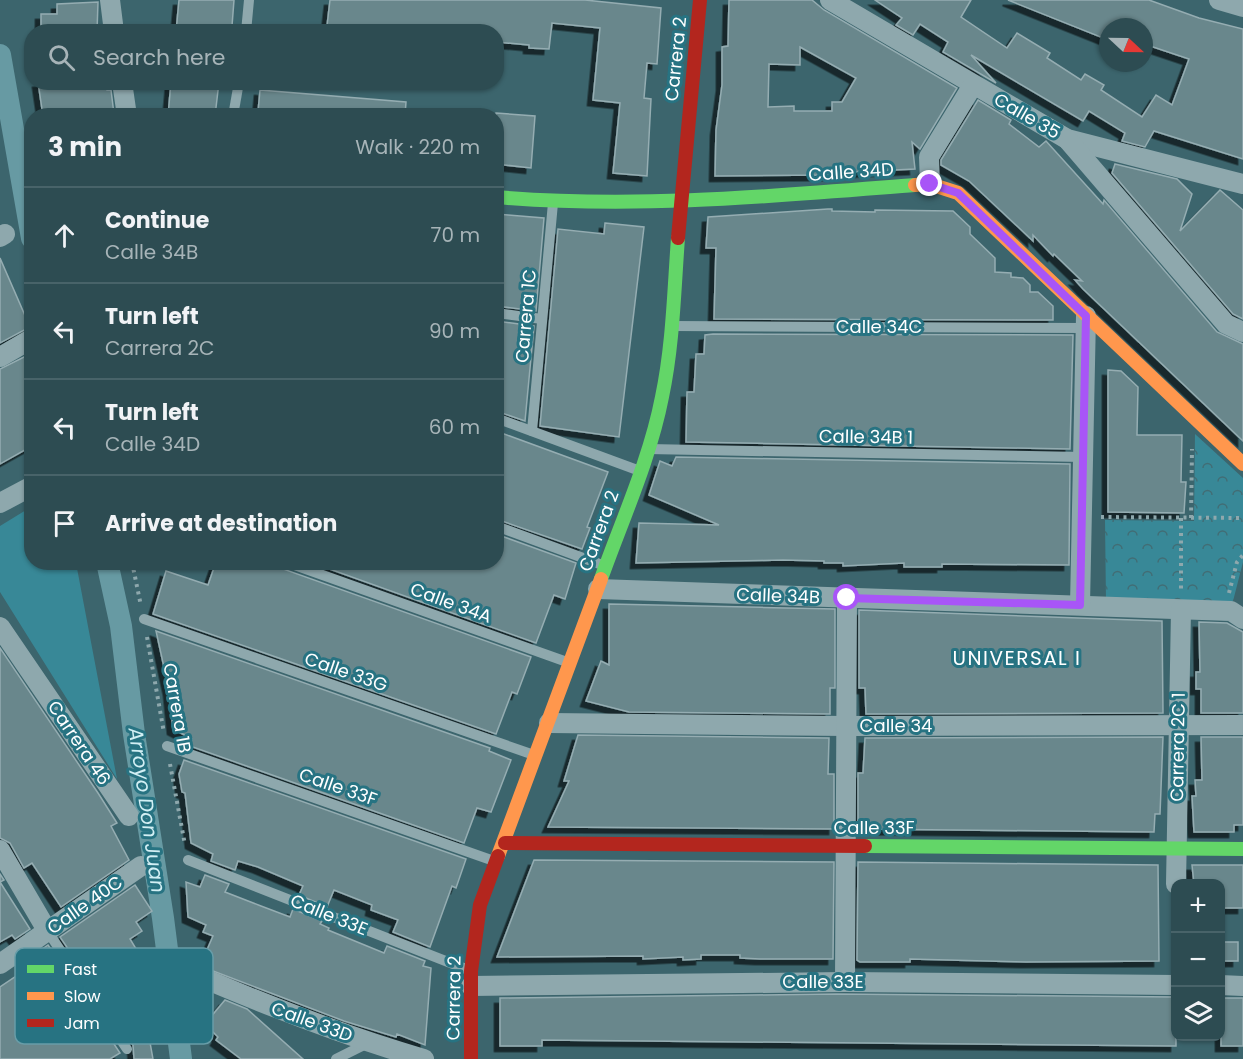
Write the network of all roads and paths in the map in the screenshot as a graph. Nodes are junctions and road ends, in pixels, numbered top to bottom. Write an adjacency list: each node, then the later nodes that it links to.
1 (110, 0): 7 (street)
2 (249, 0): 8 (lane)
3 (700, 0): 18 (street, Carrera 2)
4 (831, 0): 9 (street, Calle 35)
5 (1219, 0): 6 (street)
6 (1243, 7)
7 (113, 24)
8 (247, 24)
9 (973, 85): 14 (street, Calle 35); 15 (street)
10 (123, 90): 12 (street)
11 (238, 90): 13 (lane)
12 (126, 108)
13 (234, 108)
14 (1067, 140): 16 (street, Calle 35); 24 (street)
15 (930, 184): 18 (street, Calle 34D); 22 (street, Calle 34D)
16 (1243, 184)
17 (504, 197): 19 (street, Calle 34D)
18 (680, 201): 19 (street, Calle 34D); 23 (street, Carrera 2)
19 (553, 203): 21 (lane, Carrera 1C)
20 (504, 314): 21 (lane)
21 (542, 320): 29 (lane, Carrera 1C)
22 (1086, 322): 23 (lane, Calle 34C); 27 (street, Calle 34D); 31 (street)
23 (672, 326): 30 (street, Carrera 2)
24 (1243, 332)
25 (24, 343): 26 (street)
26 (0, 357)
27 (1192, 416): 32 (street, Calle 34D); 38 (path)
28 (504, 421): 29 (lane)
29 (532, 431): 33 (lane)
30 (648, 449): 31 (lane, Calle 34B 1); 33 (street, Carrera 2)
31 (1083, 457): 36 (street)
32 (1243, 464)
33 (640, 472): 43 (street, Carrera 2)
34 (24, 490): 35 (street)
35 (0, 503)
36 (1082, 517): 37 (path); 48 (street)
37 (1180, 518): 38 (path); 49 (path)
38 (1191, 518): 39 (path)
39 (1243, 518)
40 (504, 529): 43 (lane)
41 (1243, 555): 42 (path)
42 (1240, 562): 50 (path)
43 (606, 566): 46 (street, Carrera 2)
44 (134, 570): 51 (path, Carrera 1B)
45 (308, 570): 53 (lane, Calle 34A)
46 (598, 589): 47 (street, Calle 34B); 53 (street, Carrera 2)
47 (847, 598): 48 (street, Calle 34B); 57 (street)
48 (1080, 605): 49 (street, Calle 34B)
49 (1181, 610): 50 (street, Calle 34B); 55 (street, Carrera 2C 1)
50 (1234, 615)
51 (144, 618): 58 (path, Carrera 1B); 59 (lane, Calle 33G)
52 (0, 627): 60 (street, Carrera 46)
53 (570, 663): 54 (street, Carrera 2)
54 (549, 723): 57 (street, Calle 34); 59 (street, Carrera 2)
55 (1179, 723): 56 (street, Calle 34); 57 (street, Calle 34); 63 (street, Carrera 2C 1)
56 (1243, 725)
57 (848, 726): 62 (street)
58 (167, 746): 66 (path, Carrera 1B); 67 (lane, Calle 33F)
59 (537, 756): 61 (street, Carrera 2)
60 (129, 816)
61 (505, 843): 62 (street, Calle 33F); 67 (street, Carrera 2)
62 (844, 846): 63 (street, Calle 33F); 76 (street)
63 (1176, 848): 64 (street, Calle 33F); 69 (street, Carrera 2C 1)
64 (1243, 849)
65 (0, 850): 70 (street)
66 (188, 860): 75 (lane, Calle 33E)
67 (497, 862): 75 (street, Carrera 2)
68 (141, 866): 70 (street, Calle 40C)
69 (1176, 879)
70 (48, 932): 71 (street, Calle 40C); 72 (lane)
71 (24, 948)
72 (59, 948)
73 (15, 954): 74 (street, Calle 40C)
74 (0, 964)
75 (471, 979): 76 (street, Calle 33E); 86 (street, Carrera 2)
76 (845, 981): 78 (street, Calle 33E)
77 (213, 982): 81 (street, Calle 33D)
78 (1171, 985)
79 (1225, 986): 80 (street)
80 (1243, 986)
81 (369, 1043): 84 (lane); 85 (street, Calle 33D)
82 (124, 1044): 83 (lane)
83 (127, 1049)
84 (336, 1059)
85 (424, 1059)
86 (471, 1059)

